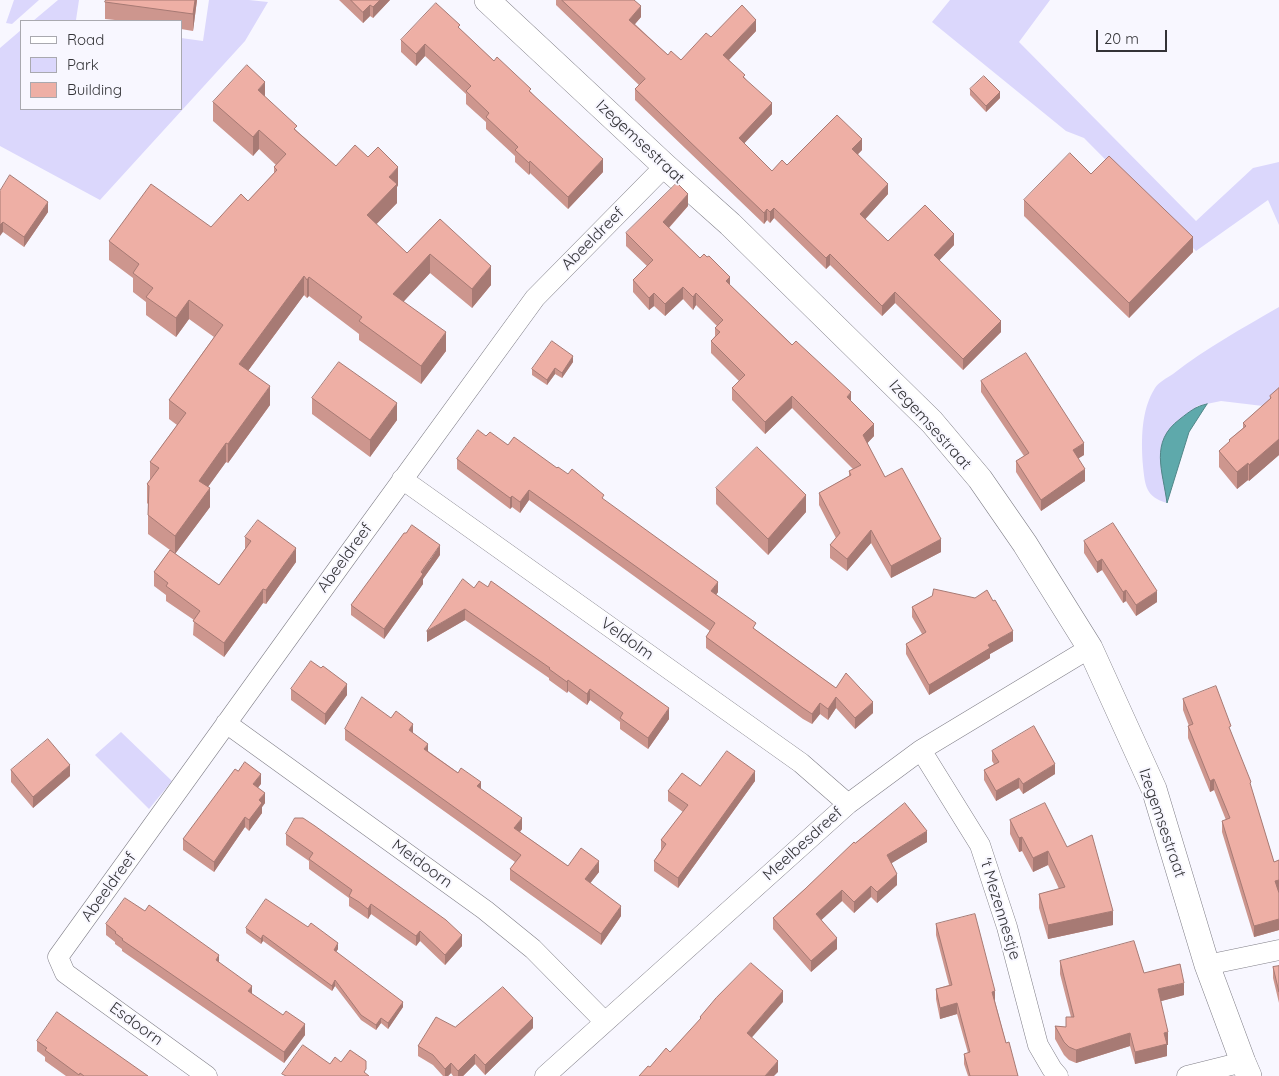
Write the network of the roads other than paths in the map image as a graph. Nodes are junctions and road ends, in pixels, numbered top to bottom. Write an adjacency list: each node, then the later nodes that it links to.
1 (487, 0): 2 (street, Izegemsestraat)
2 (665, 166): 3 (street, Abeeldreef); 4 (street, Izegemsestraat)
3 (402, 479): 5 (street, Abeeldreef); 7 (street, Veldolm)
4 (1090, 648): 6 (street, Meelbesdreef); 9 (street, Izegemsestraat)
5 (226, 723): 10 (street, Abeeldreef); 11 (street, Meidoorn)
6 (921, 750): 7 (street, Meelbesdreef); 15 (street, 't Mezennestje)
7 (848, 804): 11 (street, Meelbesdreef)
8 (1279, 950): 9 (street)
9 (1207, 965): 12 (street, Izegemsestraat)
10 (65, 973): 13 (street, Esdoorn)
11 (604, 1021): 14 (street, Meelbesdreef)
12 (1246, 1069): 16 (street)
13 (206, 1076)
14 (544, 1076)
15 (1058, 1076)
16 (1187, 1076)

